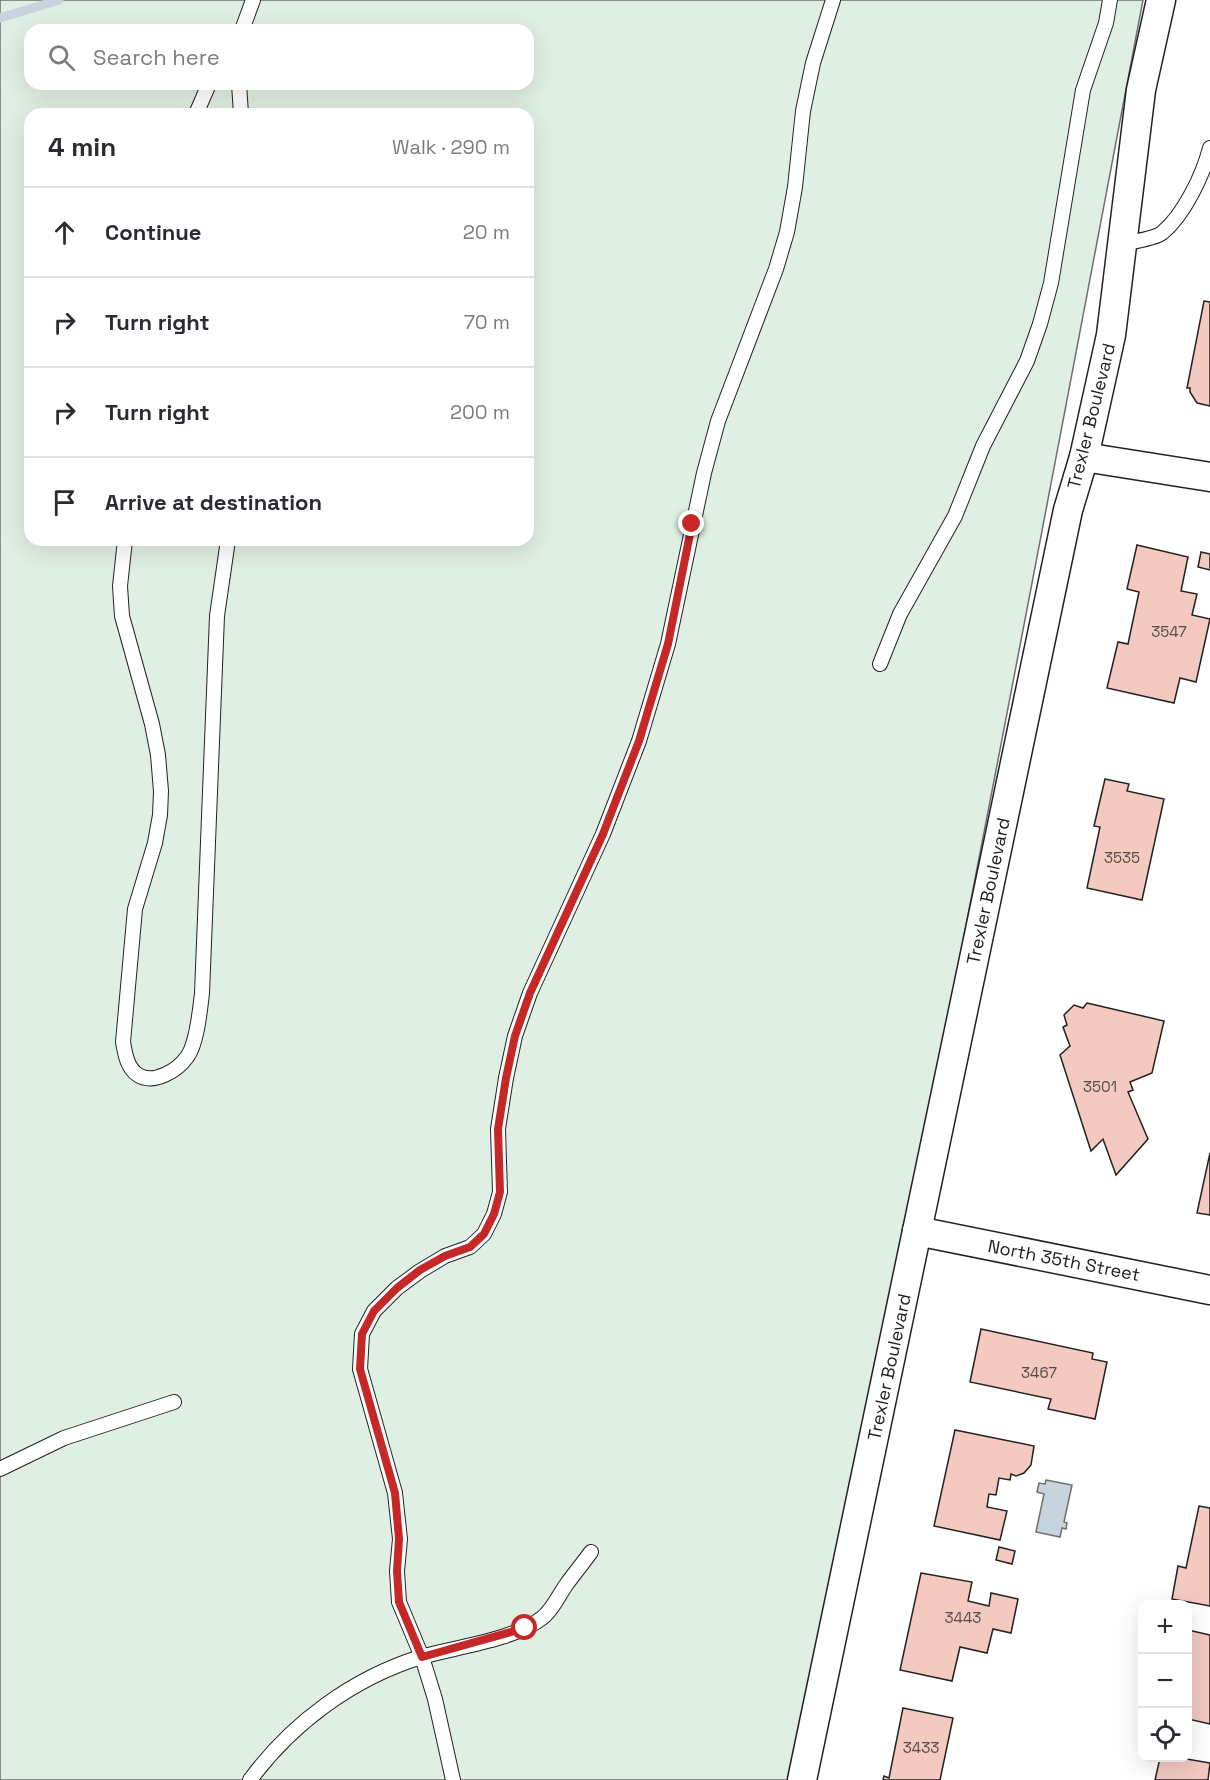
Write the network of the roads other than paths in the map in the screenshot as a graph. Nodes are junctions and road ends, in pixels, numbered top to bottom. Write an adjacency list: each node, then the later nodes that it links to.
1 (253, 0): 5 (lane)
2 (833, 0): 22 (lane)
3 (1110, 0): 16 (lane)
4 (1161, 0): 11 (street, Trexler Boulevard)
5 (244, 24)
6 (206, 90): 8 (lane)
7 (239, 90): 9 (lane)
8 (199, 108)
9 (241, 108)
10 (1210, 148): 11 (lane)
11 (1121, 244): 12 (street, Trexler Boulevard)
12 (1084, 457): 13 (street); 17 (street, Trexler Boulevard)
13 (1210, 477)
14 (124, 546): 15 (lane)
15 (227, 546)
16 (880, 664)
17 (917, 1231): 18 (street, North 35th Street); 25 (street, Trexler Boulevard)
18 (1210, 1290)
19 (174, 1402): 20 (lane)
20 (0, 1468)
21 (591, 1552): 22 (lane)
22 (422, 1657): 23 (lane); 24 (lane)
23 (250, 1780)
24 (453, 1780)
25 (802, 1780)

